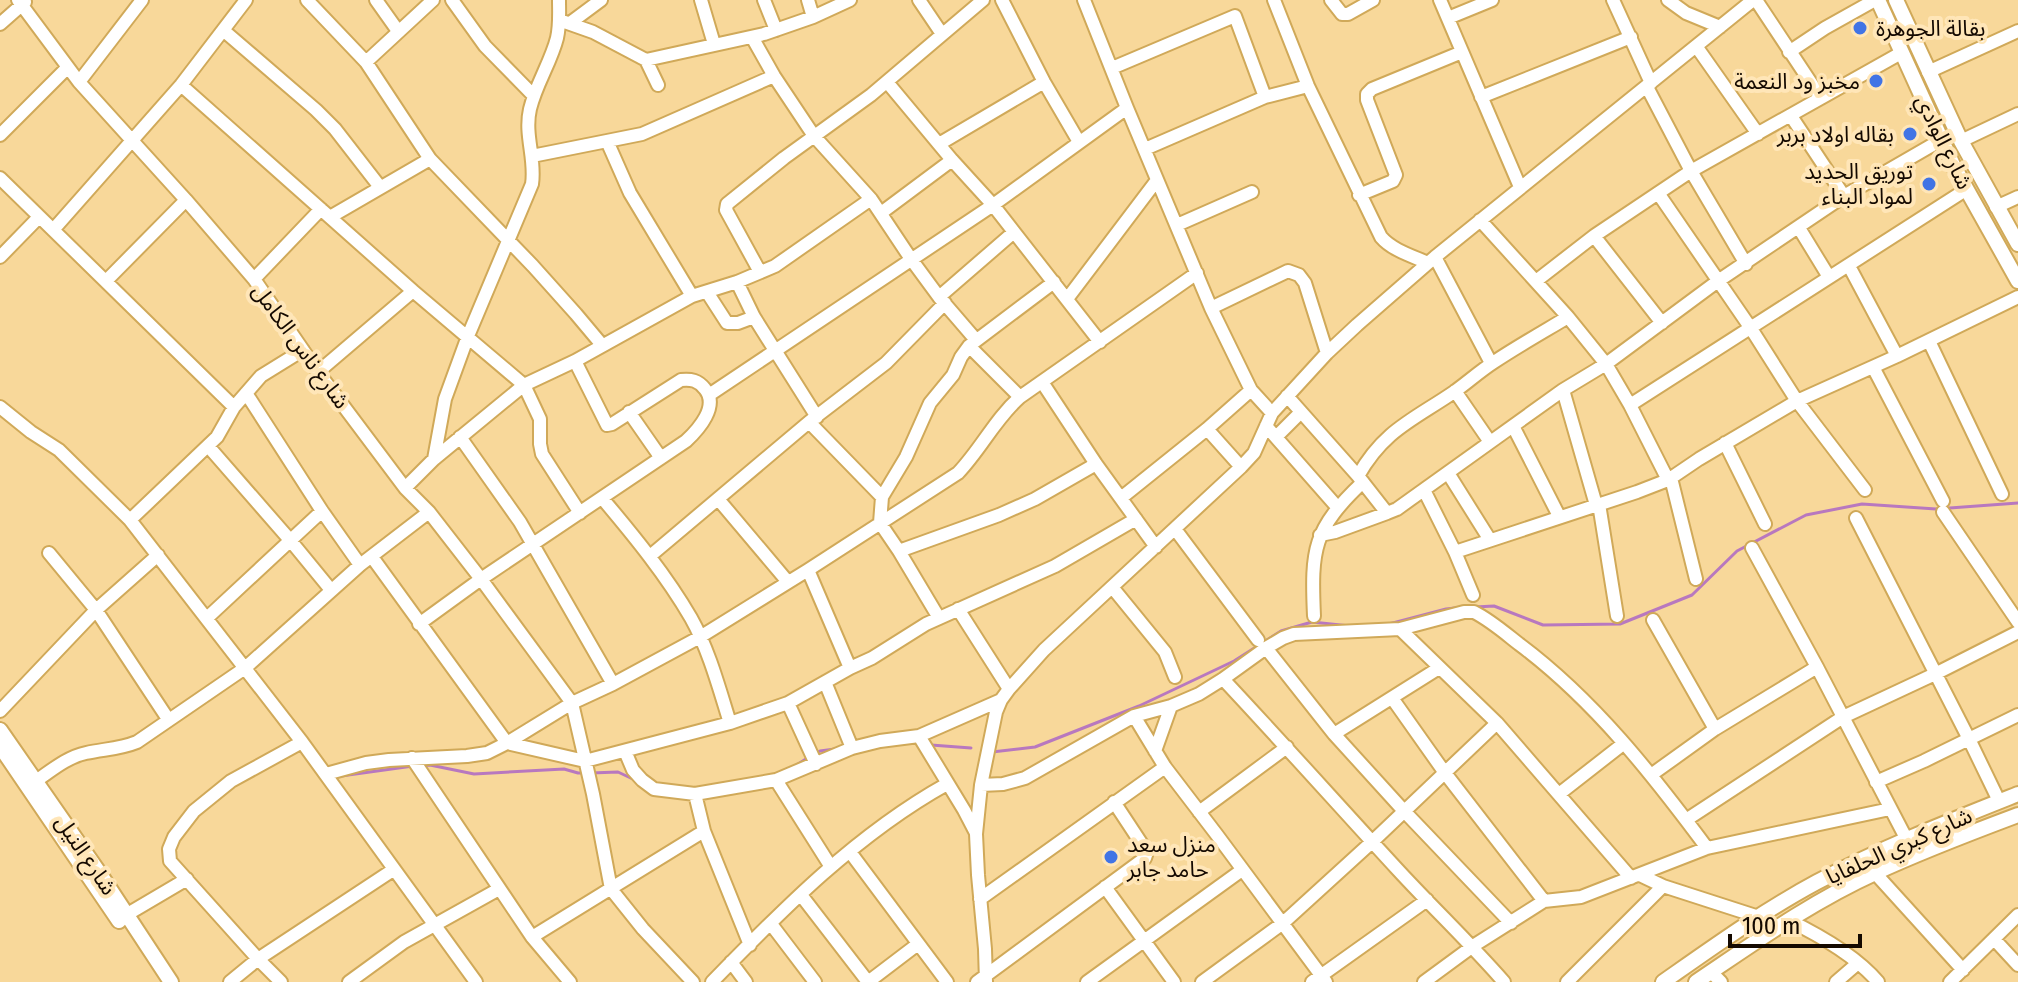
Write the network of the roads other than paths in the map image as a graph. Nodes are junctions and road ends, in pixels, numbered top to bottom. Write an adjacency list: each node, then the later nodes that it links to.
1 (142, 0): 51 (street)
2 (246, 0): 33 (street)
3 (307, 0): 46 (street)
4 (376, 0): 35 (street)
5 (433, 0): 35 (street)
6 (559, 0): 30 (street)
7 (601, 0): 30 (street)
8 (701, 0): 40 (street)
9 (764, 0): 34 (street)
10 (808, 0): 28 (street)
11 (850, 0): 28 (street)
12 (919, 0): 37 (street)
13 (983, 0): 37 (street)
14 (1002, 0): 53 (street)
15 (1084, 0): 48 (street)
16 (1274, 0): 57 (street)
17 (1331, 0): 18 (street)
18 (1373, 0)
19 (1440, 0): 29 (street)
20 (1492, 0): 29 (street)
21 (1613, 0): 39 (street)
22 (1668, 0): 32 (street)
23 (1755, 0): 32 (street); 43 (street)
24 (1876, 0): 43 (street); 44 (main road, شارع الوادي)
25 (454, 1): 58 (street)
26 (22, 2): 31 (street); 47 (street, شارع ناس الكامل)
27 (1902, 2): 49 (main road, شارع الوادي)
28 (813, 17): 34 (street)
29 (1448, 18): 42 (street)
30 (564, 22): 45 (street); 58 (street)
31 (0, 24)
32 (1720, 27): 41 (street)
33 (223, 30): 54 (street); 81 (street)
34 (776, 30): 38 (street)
35 (398, 31): 46 (street)
36 (2018, 31): 49 (street)
37 (942, 34): 52 (street)
38 (752, 37): 40 (street); 50 (street)
39 (1631, 37): 56 (street); 60 (street)
40 (714, 44): 45 (street)
41 (1696, 46): 56 (street); 65 (street)
42 (1462, 52): 60 (street); 86 (street)
43 (1789, 52): 61 (street)
44 (1901, 53): 61 (street); 69 (main road, شارع الوادي)
45 (646, 60): 55 (street)
46 (366, 62): 76 (street)
47 (67, 68): 51 (street, شارع ناس الكامل); 66 (street)
48 (1112, 68): 59 (street); 62 (street)
49 (1928, 72): 71 (main road, شارع الوادي)
50 (774, 76): 67 (street); 70 (street)
51 (79, 82): 68 (street, شارع ناس الكامل)
52 (887, 82): 67 (street); 73 (street)
53 (1044, 82): 72 (street); 73 (street)
54 (181, 85): 68 (street); 93 (street)
55 (658, 85)
56 (1649, 85): 78 (street); 82 (street)
57 (1308, 86): 59 (street); 86 (street)
58 (534, 96): 75 (street)
59 (1265, 97): 74 (street)
60 (1481, 97): 82 (street)
61 (1821, 98): 64 (street)
62 (1127, 108): 72 (street); 74 (street)
63 (2018, 114): 71 (street)
64 (1791, 116): 65 (street); 87 (street)
65 (1758, 134): 78 (street)
66 (0, 135)
67 (814, 136): 89 (street); 109 (street)
68 (132, 139): 90 (street, شارع ناس الكامل); 99 (street)
69 (1941, 140): 83 (main road, شارع الوادي); 87 (street)
70 (607, 141): 75 (street); 121 (street)
71 (1961, 141): 92 (main road, شارع الوادي)
72 (1079, 142): 91 (street)
73 (939, 144): 77 (street)
74 (1145, 149): 80 (street)
75 (532, 156): 102 (street)
76 (430, 159): 81 (street); 102 (street)
77 (952, 160): 91 (street); 94 (street)
78 (1691, 171): 85 (street); 107 (street)
79 (0, 178): 95 (street)
80 (1157, 180): 97 (street); 123 (street)
81 (380, 187): 93 (street)
82 (1520, 187): 96 (street)
83 (1967, 189): 108 (street); 116 (main road, شارع الوادي)
84 (1252, 192): 97 (street)
85 (1658, 193): 101 (street); 115 (street)
86 (1359, 195): 106 (street)
87 (1844, 196): 98 (street)
88 (2018, 197): 92 (street)
89 (871, 199): 94 (street); 109 (street)
90 (186, 200): 112 (street, شارع ناس الكامل); 113 (street)
91 (993, 205): 100 (street); 105 (street)
92 (1996, 207): 103 (main road, شارع الوادي)
93 (326, 213): 112 (street); 119 (street)
94 (881, 213): 105 (street)
95 (39, 217): 99 (street); 104 (street)
96 (1480, 220): 106 (street); 114 (street)
97 (1177, 225): 110 (street)
98 (1799, 228): 107 (street); 111 (street)
99 (53, 230): 113 (street)
100 (1014, 232): 118 (street); 124 (street)
101 (1594, 236): 114 (street); 128 (street)
102 (508, 240): 130 (street); 134 (street)
103 (2018, 244)
104 (0, 257)
105 (911, 259): 124 (street); 136 (street)
106 (1431, 260): 137 (street); 140 (street)
107 (1746, 264): 115 (street)
108 (1849, 266): 111 (street); 138 (street)
109 (760, 272): 117 (street)
110 (1197, 273): 125 (street); 132 (street)
111 (1829, 277): 129 (street)
112 (254, 279): 135 (street, شارع ناس الكامل)
113 (107, 280): 156 (street)
114 (1536, 281): 127 (street)
115 (1718, 281): 128 (street); 129 (street)
116 (2018, 281)
117 (737, 282): 120 (street); 126 (street)
118 (1054, 282): 123 (street); 133 (street)
119 (413, 291): 130 (street); 143 (street)
120 (707, 292): 121 (street); 126 (street)
121 (692, 296): 134 (street)
122 (2018, 297): 131 (street)
123 (1067, 299): 132 (street)
124 (942, 300): 133 (street); 159 (street)
125 (1211, 308): 137 (street); 146 (street)
126 (754, 317): 136 (street)
127 (1568, 317): 140 (street); 141 (street)
128 (1662, 323): 141 (street)
129 (1750, 327): 153 (street); 154 (street)
130 (468, 336): 145 (street); 169 (street)
131 (1929, 341): 138 (street); 178 (street)
132 (1100, 342): 144 (street)
133 (972, 343): 152 (street); 179 (street)
134 (602, 345): 139 (street)
135 (303, 350): 143 (street, شارع ناس الكامل); 149 (street)
136 (774, 350): 150 (street); 159 (street)
137 (1327, 353): 151 (street)
138 (1897, 356): 142 (street)
139 (575, 361): 145 (street); 157 (street)
140 (1491, 363): 148 (street)
141 (1606, 364): 147 (street); 154 (street)
142 (1873, 367): 153 (street); 223 (street)
143 (318, 372): 175 (street, شارع ناس الكامل)
144 (1042, 382): 152 (street); 170 (street)
145 (524, 385): 163 (street); 187 (street)
146 (1251, 390): 160 (street); 162 (street)
147 (1563, 390): 161 (street); 183 (street)
148 (1455, 391): 165 (street); 173 (street)
149 (246, 393): 156 (street); 185 (street)
150 (709, 395): 157 (street); 168 (street)
151 (1287, 396): 158 (street); 160 (street)
152 (1020, 397): 193 (street)
153 (1797, 401): 166 (street); 177 (street)
154 (1630, 405): 174 (street)
155 (0, 407): 192 (street)
156 (234, 407): 167 (street)
157 (629, 412): 168 (street)
158 (1301, 412): 164 (street); 173 (street)
159 (813, 420): 179 (street); 182 (street)
160 (1269, 420): 164 (street); 171 (street)
161 (1513, 426): 165 (street); 189 (street)
162 (1207, 429): 171 (street); 181 (street)
163 (460, 437): 169 (street); 199 (street)
164 (1276, 437): 184 (street)
165 (1490, 442): 172 (street)
166 (1725, 443): 174 (street); 194 (street)
167 (208, 446): 192 (street); 197 (street)
168 (661, 458): 180 (street)
169 (434, 459): 175 (street)
170 (1096, 464): 181 (street); 202 (street)
171 (1241, 467): 195 (street)
172 (1448, 473): 176 (street); 198 (street)
173 (1360, 479): 184 (street); 188 (street)
174 (1669, 479): 183 (street); 211 (street)
175 (405, 488): 186 (street, شارع ناس الكامل)
176 (1424, 490): 188 (street); 203 (street)
177 (1865, 490)
178 (2002, 494)
179 (882, 497): 193 (street)
180 (602, 498): 187 (street); 206 (street)
181 (1121, 498): 191 (street)
182 (718, 499): 206 (street); 212 (street)
183 (1598, 504): 189 (street); 219 (street)
184 (1338, 508): 196 (street)
185 (322, 511): 197 (street); 208 (street)
186 (429, 512): 207 (street); 210 (street, شارع ناس الكامل)
187 (580, 513): 199 (street)
188 (1387, 513): 196 (street)
189 (1559, 516): 198 (street)
190 (1856, 518): 233 (street)
191 (1136, 519): 200 (street); 216 (street)
192 (130, 520): 205 (street)
193 (880, 523): 202 (street); 209 (street)
194 (1765, 524)
195 (1175, 529): 200 (street); 228 (street)
196 (1320, 535): 218 (street)
197 (290, 540): 214 (street); 220 (street)
198 (1490, 540): 203 (street)
199 (533, 545): 210 (street); 237 (street)
200 (1156, 547): 213 (street)
201 (1752, 548): 229 (street)
202 (899, 551): 221 (street)
203 (1455, 552): 215 (street)
204 (49, 553): 217 (street)
205 (158, 555): 217 (street); 220 (street)
206 (650, 556): 227 (street)
207 (372, 557): 208 (street); 224 (street)
208 (360, 565): 214 (street)
209 (808, 570): 212 (street); 231 (street)
210 (481, 579): 224 (street); 240 (street, شارع ناس الكامل)
211 (1696, 579)
212 (788, 582): 227 (street)
213 (1112, 587): 234 (street); 238 (street)
214 (331, 590): 230 (street)
215 (1473, 595)
216 (958, 609): 221 (street); 238 (street)
217 (96, 610): 243 (street); 247 (street)
218 (1314, 616)
219 (1617, 616)
220 (207, 618): 230 (street)
221 (939, 618): 231 (street)
222 (1653, 620): 250 (street)
223 (2018, 622)
224 (419, 624): 256 (street)
225 (1400, 629): 228 (street); 232 (street); 257 (street)
226 (2018, 632): 233 (street)
227 (700, 637): 237 (street); 248 (street)
228 (1262, 644): 235 (street); 252 (street)
229 (1817, 667): 246 (street); 250 (street)
230 (245, 668): 247 (street); 255 (street)
231 (850, 668): 236 (street)
232 (1439, 668): 239 (street); 249 (street)
233 (1935, 674): 246 (street); 254 (street)
234 (1175, 677)
235 (1223, 679): 242 (street); 259 (street)
236 (825, 682): 241 (street); 260 (street)
237 (613, 684): 240 (street)
238 (1005, 694): 253 (street); 274 (street)
239 (1392, 698): 252 (street); 267 (street)
240 (572, 703): 256 (street); 264 (street)
241 (788, 703): 248 (street); 265 (street)
242 (1171, 706): 245 (street); 262 (street)
243 (0, 711)
244 (2018, 715): 254 (street)
245 (1134, 716): 262 (street); 274 (street)
246 (1843, 717): 272 (street); 284 (street)
247 (168, 719): 271 (street)
248 (730, 723): 261 (street)
249 (1497, 723): 267 (street); 276 (street)
250 (1715, 729): 269 (street)
251 (0, 730): 271 (main road, شارع النيل)
252 (1334, 734): 281 (street)
253 (919, 736): 260 (street); 273 (street)
254 (1969, 739): 272 (street); 278 (street)
255 (302, 742): 268 (street); 298 (street)
256 (507, 743): 263 (street); 264 (street)
257 (1623, 744): 269 (street); 276 (street)
258 (0, 746): 330 (main road, شارع النيل)
259 (1287, 747): 282 (street); 288 (street)
260 (852, 748): 265 (street)
261 (625, 751): 264 (street); 275 (street)
262 (1155, 751): 266 (street)
263 (412, 758): 268 (street); 301 (street)
264 (585, 761): 302 (street)
265 (816, 764): 270 (street)
266 (1165, 767): 279 (street); 282 (street)
267 (1445, 773): 281 (street); 307 (street)
268 (326, 774): 293 (street)
269 (1651, 775): 284 (street)
270 (776, 780): 275 (street); 292 (street)
271 (36, 781): 308 (main road, شارع النيل)
272 (1876, 782): 280 (street)
273 (947, 784): 286 (street); 290 (street)
274 (981, 785): 286 (street)
275 (695, 794): 285 (street)
276 (1559, 794): 296 (street)
277 (2018, 794): 278 (main road, شارع كبري الحلفايا)
278 (1999, 801): 287 (main road, شارع كبري الحلفايا)
279 (1114, 802): 300 (street); 305 (street)
280 (1890, 809): 287 (street); 289 (street)
281 (1404, 811): 288 (street); 313 (street)
282 (1199, 812): 294 (street)
283 (2018, 815): 295 (main road)
284 (1686, 820): 289 (street)
285 (704, 831): 302 (street); 320 (street)
286 (976, 834): 305 (street)
287 (1907, 840): 291 (main road, شارع كبري الحلفايا)
288 (1373, 841): 306 (street); 312 (street)
289 (1707, 848): 296 (street)
290 (850, 852): 292 (street); 319 (street)
291 (1861, 861): 295 (main road); 297 (main road, شارع كبري الحلفايا)
292 (831, 867): 304 (street)
293 (393, 870): 314 (street); 322 (street)
294 (1242, 870): 312 (street); 318 (street)
295 (1871, 875): 303 (main road); 326 (street)
296 (1636, 876): 299 (street); 307 (street)
297 (1828, 877): 303 (main road); 310 (main road, شارع كبري الحلفايا)
298 (187, 879): 308 (street); 322 (street)
299 (1663, 886): 310 (street); 347 (street)
300 (1105, 887): 318 (street); 328 (street)
301 (499, 889): 314 (street); 316 (street)
302 (611, 889): 316 (street); 337 (street)
303 (1835, 893): 311 (main road)
304 (801, 895): 315 (street); 319 (street)
305 (980, 899): 328 (street)
306 (1427, 900): 321 (street); 329 (street)
307 (1544, 901): 313 (street)
308 (126, 915): 331 (main road, شارع النيل)
309 (2018, 915): 317 (street)
310 (1759, 917): 348 (main road, شارع كبري الحلفايا)
311 (1788, 920): 324 (street); 327 (main road)
312 (1283, 923): 329 (street); 344 (street)
313 (1511, 923): 321 (street)
314 (435, 924): 334 (street); 335 (street)
315 (771, 924): 320 (street); 340 (street)
316 (532, 937): 336 (street)
317 (1994, 939): 325 (street); 326 (street)
318 (1145, 940): 342 (street); 343 (street)
319 (918, 944): 341 (street)
320 (750, 945): 323 (street)
321 (1473, 946): 345 (street); 346 (street)
322 (258, 959): 332 (street); 333 (street)
323 (731, 962): 338 (street); 339 (street)
324 (1858, 963): 350 (street); 351 (street)
325 (2018, 965)
326 (1963, 970): 352 (street)
327 (1716, 977): 349 (main road)
328 (983, 980)
329 (1320, 980)
330 (160, 982)
331 (171, 982)
332 (230, 982)
333 (281, 982)
334 (349, 982)
335 (476, 982)
336 (570, 982)
337 (693, 982)
338 (712, 982)
339 (746, 982)
340 (815, 982)
341 (947, 982)
342 (1087, 982)
343 (1174, 982)
344 (1202, 982)
345 (1424, 982)
346 (1504, 982)
347 (1567, 982)
348 (1663, 982)
349 (1696, 982)
350 (1836, 982)
351 (1878, 982)
352 (1950, 982)

